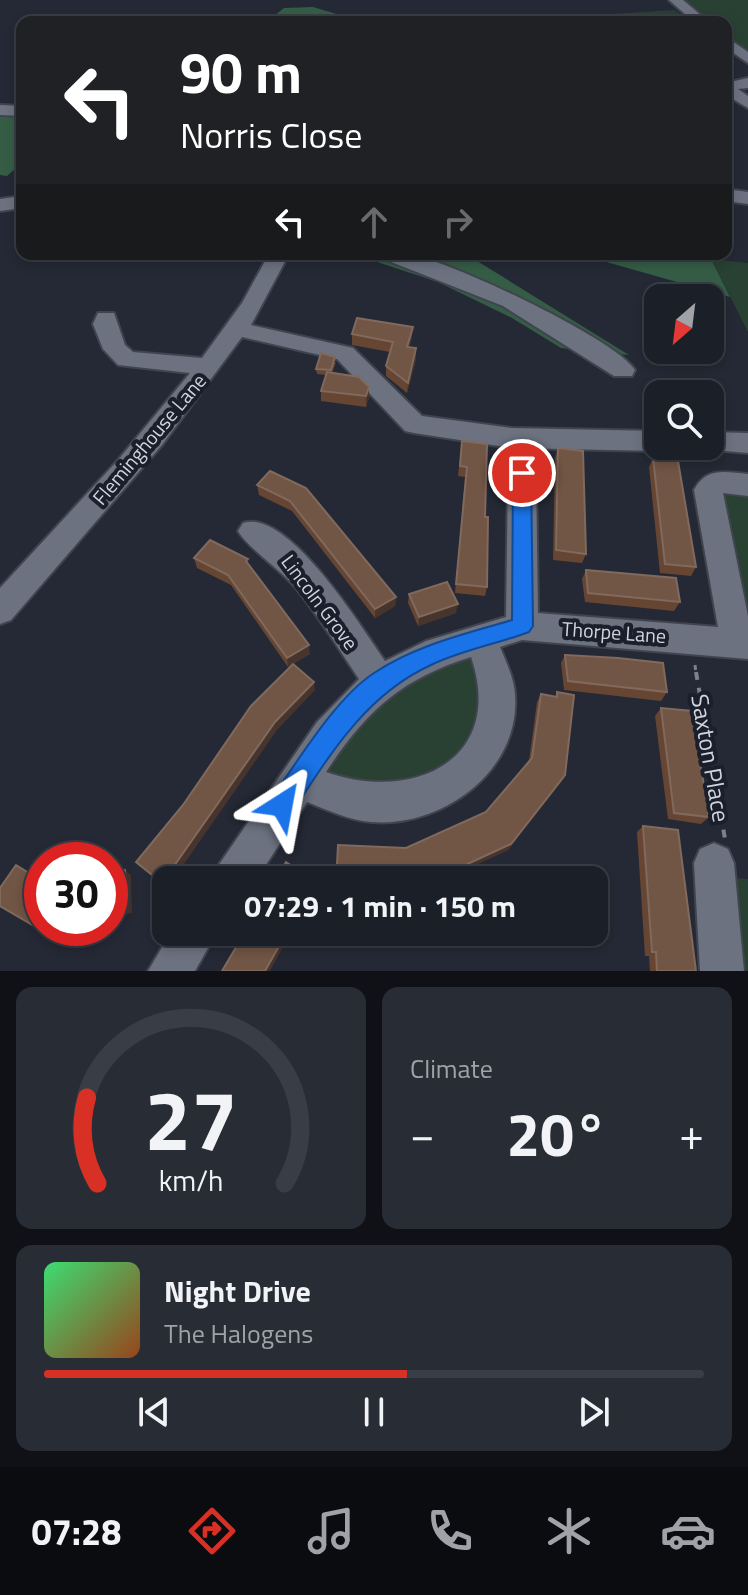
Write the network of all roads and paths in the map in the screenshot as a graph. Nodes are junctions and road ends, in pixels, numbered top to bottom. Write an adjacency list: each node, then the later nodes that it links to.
1 (675, 0): 2 (street)
2 (695, 16)
3 (732, 46): 4 (street)
4 (748, 59)
5 (276, 260): 8 (street, Fleminghouse Lane)
6 (405, 260): 10 (street)
7 (106, 318): 9 (street)
8 (238, 329): 9 (street, Fleminghouse Lane); 11 (street)
9 (209, 367): 17 (street, Fleminghouse Lane)
10 (623, 370)
11 (644, 441)
12 (724, 442): 13 (street)
13 (748, 443)
14 (522, 473): 18 (street)
15 (748, 485): 21 (street)
16 (253, 531): 22 (street, Lincoln Grove)
17 (0, 610)
18 (522, 626): 19 (street, Thorpe Lane); 20 (street, Thorpe Lane)
19 (690, 637): 21 (street, Thorpe Lane); 24 (path, Saxton Place)
20 (481, 638): 22 (street, Thorpe Lane); 23 (street)
21 (742, 643)
22 (380, 681): 23 (street, Thorpe Lane)
23 (299, 780): 25 (street, Thorpe Lane)
24 (714, 863): 28 (street)
25 (241, 866)
26 (187, 946): 27 (street)
27 (170, 971)
28 (722, 971)

